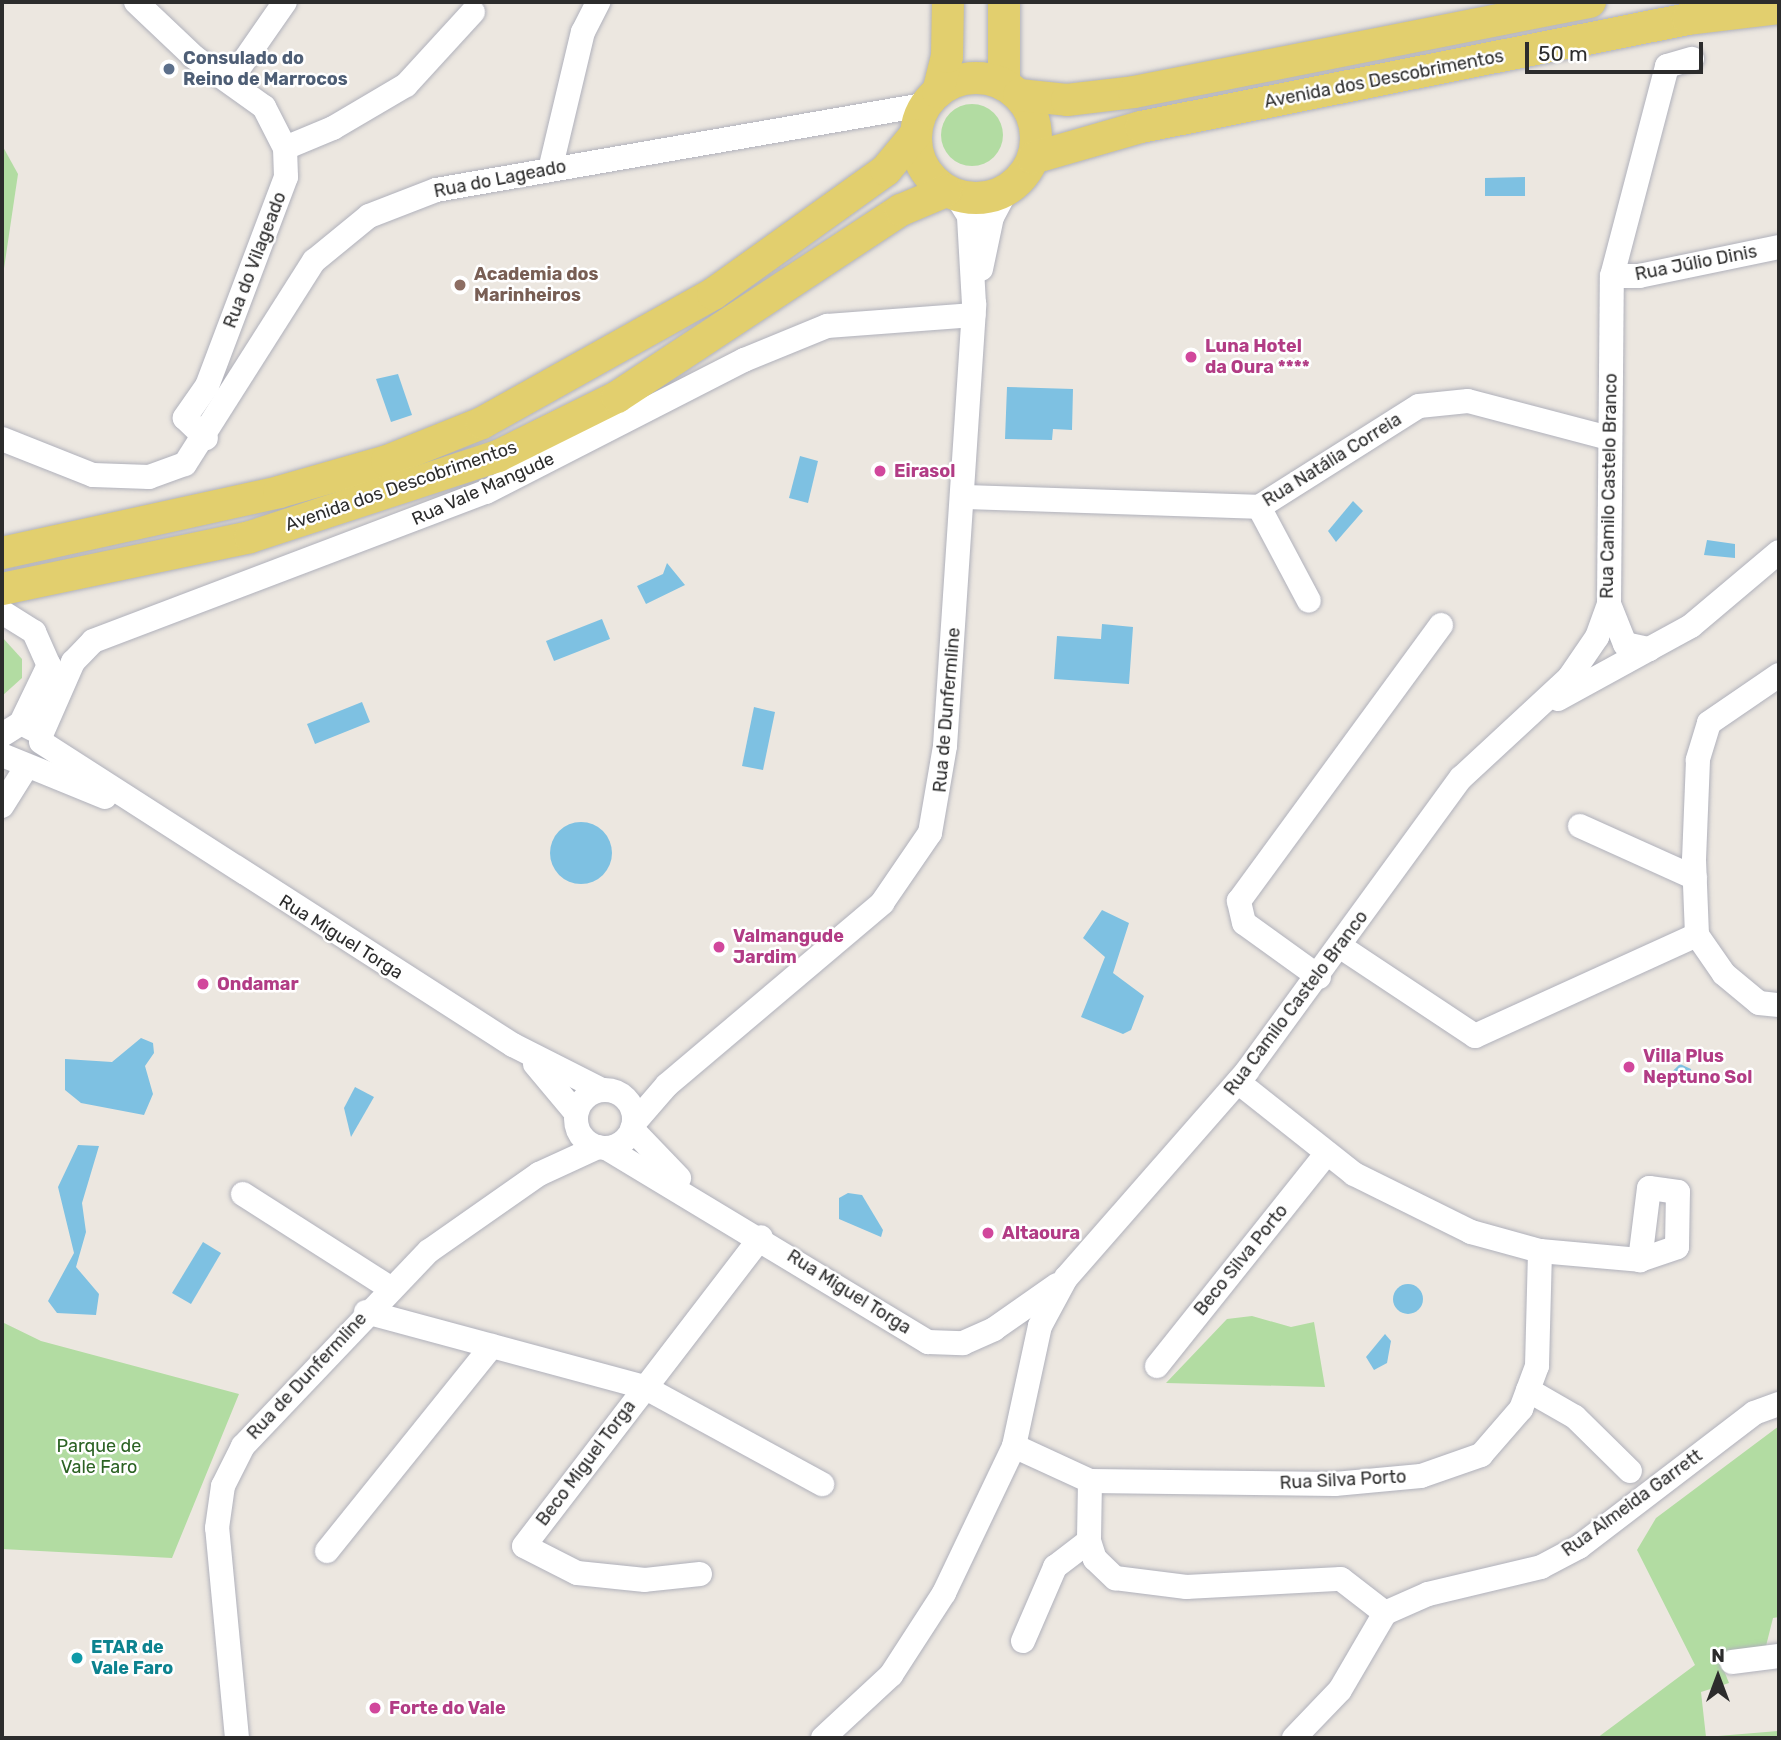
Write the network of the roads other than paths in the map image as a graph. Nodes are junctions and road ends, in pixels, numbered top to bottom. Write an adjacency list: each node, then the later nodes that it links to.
1 (136, 2): 10 (street, Rua do Vilageado)
2 (285, 2): 10 (street)
3 (598, 2): 16 (street)
4 (948, 2): 12 (main road)
5 (1004, 2): 11 (main road)
6 (1590, 2): 11 (main road, Avenida dos Descobrimentos)
7 (1779, 8): 15 (main road, Avenida dos Descobrimentos)
8 (473, 12): 14 (street)
9 (1692, 58): 20 (street, Rua Camilo Castelo Branco)
10 (230, 81): 14 (street, Rua do Vilageado)
11 (1012, 90): 12 (main road); 15 (main road)
12 (932, 98): 13 (main road); 16 (street, Rua do Lageado)
13 (915, 135): 18 (main road); 28 (main road, Avenida dos Descobrimentos)
14 (285, 148): 22 (street, Rua do Vilageado)
15 (1033, 158): 17 (main road)
16 (550, 170): 22 (street, Rua do Lageado)
17 (1006, 191): 18 (main road); 21 (street, Rua de Dunfermline)
18 (951, 193): 21 (street, Rua de Dunfermline); 29 (main road, Avenida dos Descobrimentos)
19 (1779, 247): 20 (street, Rua Júlio Dinis)
20 (1612, 276): 23 (street, Rua Camilo Castelo Branco)
21 (974, 309): 25 (street, Rua de Dunfermline); 37 (street, Rua Vale Mangude)
22 (206, 438): 24 (street, Rua do Lageado)
23 (1609, 438): 26 (street, Rua Natália Correia); 31 (street, Rua Camilo Castelo Branco)
24 (2, 439)
25 (963, 497): 26 (street, Rua Natália Correia); 48 (street, Rua de Dunfermline)
26 (1259, 507): 30 (street)
27 (1779, 551): 34 (street)
28 (2, 553)
29 (2, 589)
30 (1309, 601)
31 (1609, 604): 34 (street); 36 (street, Rua Camilo Castelo Branco)
32 (2, 612): 37 (street)
33 (1441, 625): 44 (street)
34 (1649, 649): 36 (street)
35 (1779, 675): 41 (street)
36 (1537, 709): 43 (street, Rua Camilo Castelo Branco)
37 (22, 739): 38 (street, Rua Miguel Torga); 39 (street); 46 (street, Rua Miguel Torga)
38 (2, 755)
39 (2, 806)
40 (1580, 826): 41 (street)
41 (1695, 878): 42 (street)
42 (1697, 934): 43 (street); 45 (street)
43 (1340, 947): 44 (street, Rua Camilo Castelo Branco)
44 (1319, 978): 47 (street, Rua Camilo Castelo Branco)
45 (1779, 1005)
46 (525, 1053): 49 (street, Rua Miguel Torga); 50 (street, Rua Miguel Torga)
47 (1238, 1082): 53 (street); 60 (street, Rua Camilo Castelo Branco)
48 (667, 1085): 49 (street); 51 (street, Rua de Dunfermline)
49 (611, 1091): 50 (street, Rua de Dunfermline); 51 (street, Rua Miguel Torga)
50 (576, 1120): 52 (street, Rua Miguel Torga); 54 (street, Rua de Dunfermline)
51 (634, 1126): 52 (street, Rua de Dunfermline); 56 (street, Rua Miguel Torga)
52 (603, 1148): 54 (street, Rua de Dunfermline); 56 (street, Rua Miguel Torga)
53 (1326, 1154): 58 (street); 66 (street, Beco Silva Porto)
54 (539, 1174): 61 (street, Rua de Dunfermline)
55 (243, 1194): 61 (street)
56 (708, 1205): 57 (street, Rua Miguel Torga)
57 (761, 1237): 63 (street, Rua Miguel Torga); 67 (street, Beco Miguel Torga)
58 (1540, 1251): 59 (street); 68 (street, Rua Silva Porto)
59 (1640, 1260)
60 (1066, 1278): 63 (street, Rua Miguel Torga); 65 (street, Rua Camilo Castelo Branco)
61 (390, 1288): 62 (street, Rua de Dunfermline)
62 (366, 1312): 64 (street); 81 (street, Rua de Dunfermline)
63 (994, 1329): 65 (street)
64 (492, 1346): 67 (street); 75 (street)
65 (1034, 1350): 70 (street, Rua Camilo Castelo Branco)
66 (1157, 1366)
67 (644, 1387): 73 (street); 76 (street, Beco Miguel Torga)
68 (1528, 1390): 71 (street); 72 (street, Rua Silva Porto)
69 (1779, 1404): 77 (street, Rua Almeida Garrett)
70 (1014, 1446): 72 (street, Rua Silva Porto); 82 (street, Rua Camilo Castelo Branco)
71 (1630, 1471)
72 (1090, 1481): 74 (street)
73 (822, 1484)
74 (1089, 1541): 77 (street); 78 (street)
75 (327, 1551)
76 (700, 1574)
77 (1385, 1613): 83 (street)
78 (1023, 1641)
79 (1779, 1656): 80 (street)
80 (1732, 1662)
81 (237, 1738)
82 (823, 1738)
83 (1294, 1738)

